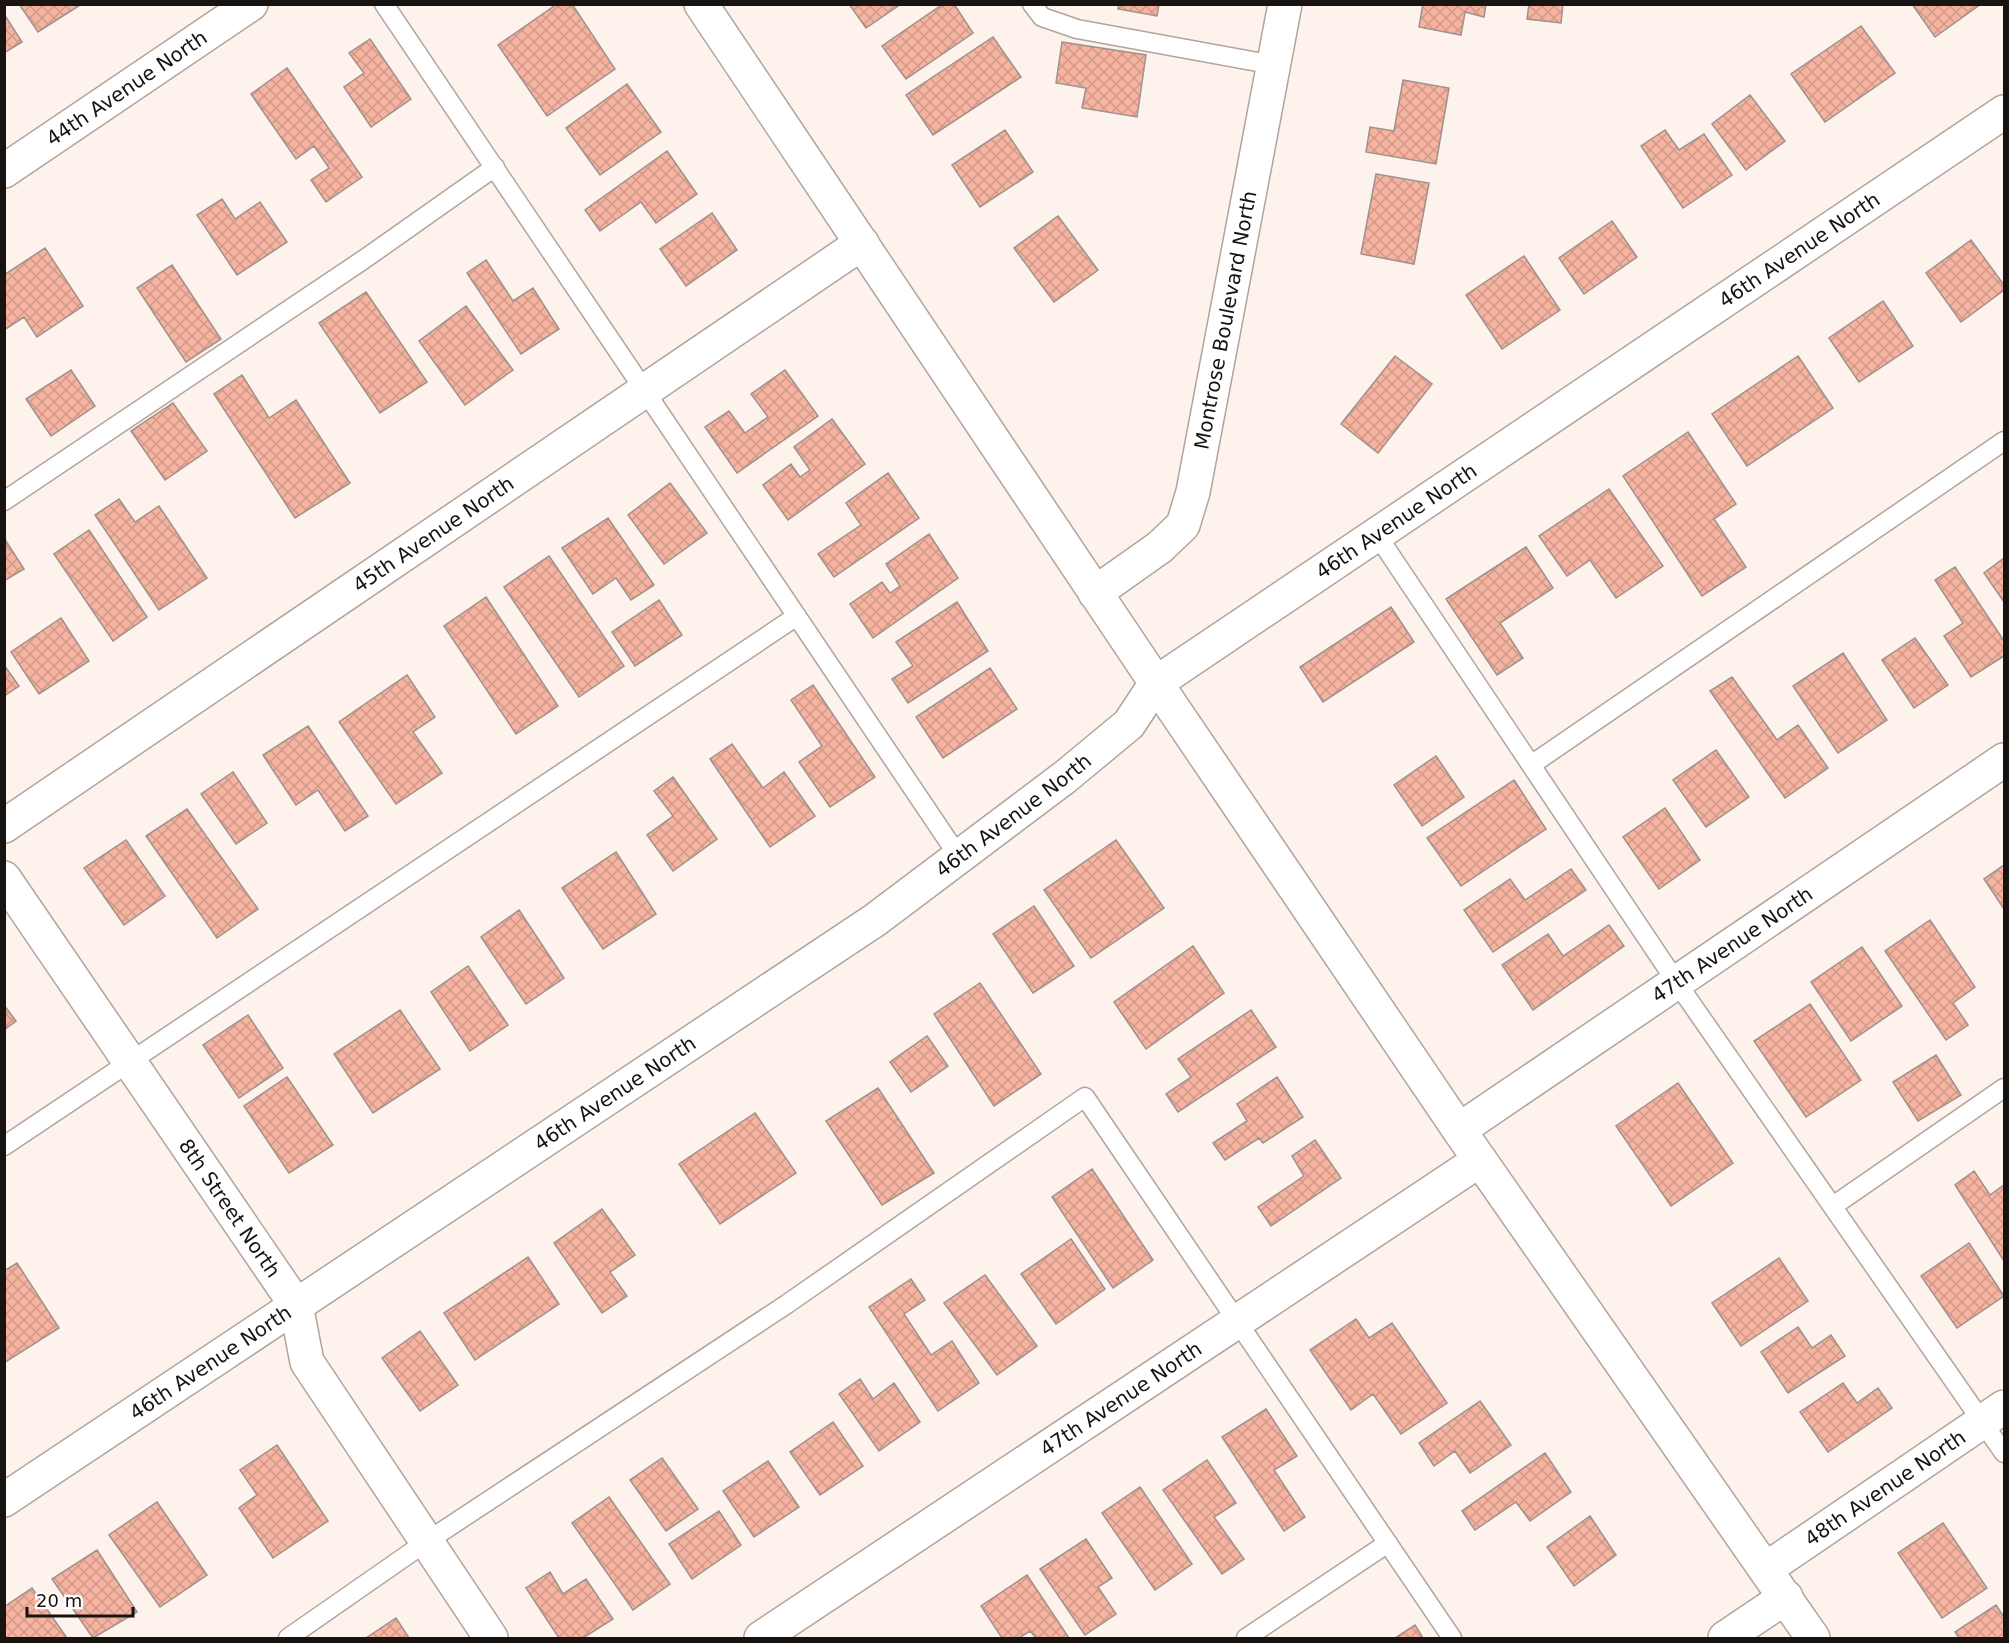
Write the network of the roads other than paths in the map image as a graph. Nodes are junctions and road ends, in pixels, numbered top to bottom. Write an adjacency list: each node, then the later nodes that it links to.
1 (250, 4): 9 (street, 44th Avenue North)
2 (384, 4): 8 (lane)
3 (701, 4): 10 (street)
4 (1032, 4): 6 (lane)
5 (1285, 4): 6 (street, Montrose Boulevard North)
6 (1274, 65): 15 (street, Montrose Boulevard North)
7 (2004, 112): 14 (street, 46th Avenue North)
8 (495, 167): 11 (lane); 13 (lane)
9 (4, 171)
10 (862, 243): 11 (street, 45th Avenue North); 15 (street)
11 (646, 390): 16 (lane); 20 (street, 45th Avenue North)
12 (2004, 441): 19 (lane)
13 (4, 501)
14 (1377, 535): 17 (street, 46th Avenue North); 19 (lane)
15 (1095, 593): 17 (street)
16 (797, 616): 21 (lane); 24 (lane)
17 (1156, 683): 21 (street, 46th Avenue North); 26 (street)
18 (2004, 760): 23 (street, 47th Avenue North)
19 (1531, 765): 23 (lane)
20 (4, 826)
21 (959, 857): 30 (street, 46th Avenue North)
22 (4, 878): 24 (street, 8th Street North)
23 (1677, 983): 26 (street, 47th Avenue North); 29 (lane)
24 (130, 1062): 27 (lane); 30 (street, 8th Street North)
25 (2004, 1088): 29 (lane)
26 (1459, 1130): 28 (street)
27 (4, 1146)
28 (1480, 1160): 31 (street, 47th Avenue North); 37 (street)
29 (1833, 1206): 32 (lane)
30 (296, 1305): 34 (street, 46th Avenue North); 35 (street, 8th Street North)
31 (1237, 1320): 35 (lane); 36 (lane); 41 (street, 47th Avenue North)
32 (1994, 1414): 33 (lane); 37 (street, 48th Avenue North)
33 (2004, 1454)
34 (4, 1500)
35 (426, 1542): 39 (lane); 40 (street, 8th Street North)
36 (1388, 1543): 42 (lane); 43 (lane)
37 (1766, 1569): 38 (street)
38 (1786, 1598): 44 (street); 45 (street)
39 (288, 1638)
40 (491, 1638)
41 (761, 1638)
42 (1246, 1638)
43 (1452, 1638)
44 (1725, 1638)
45 (1813, 1638)

